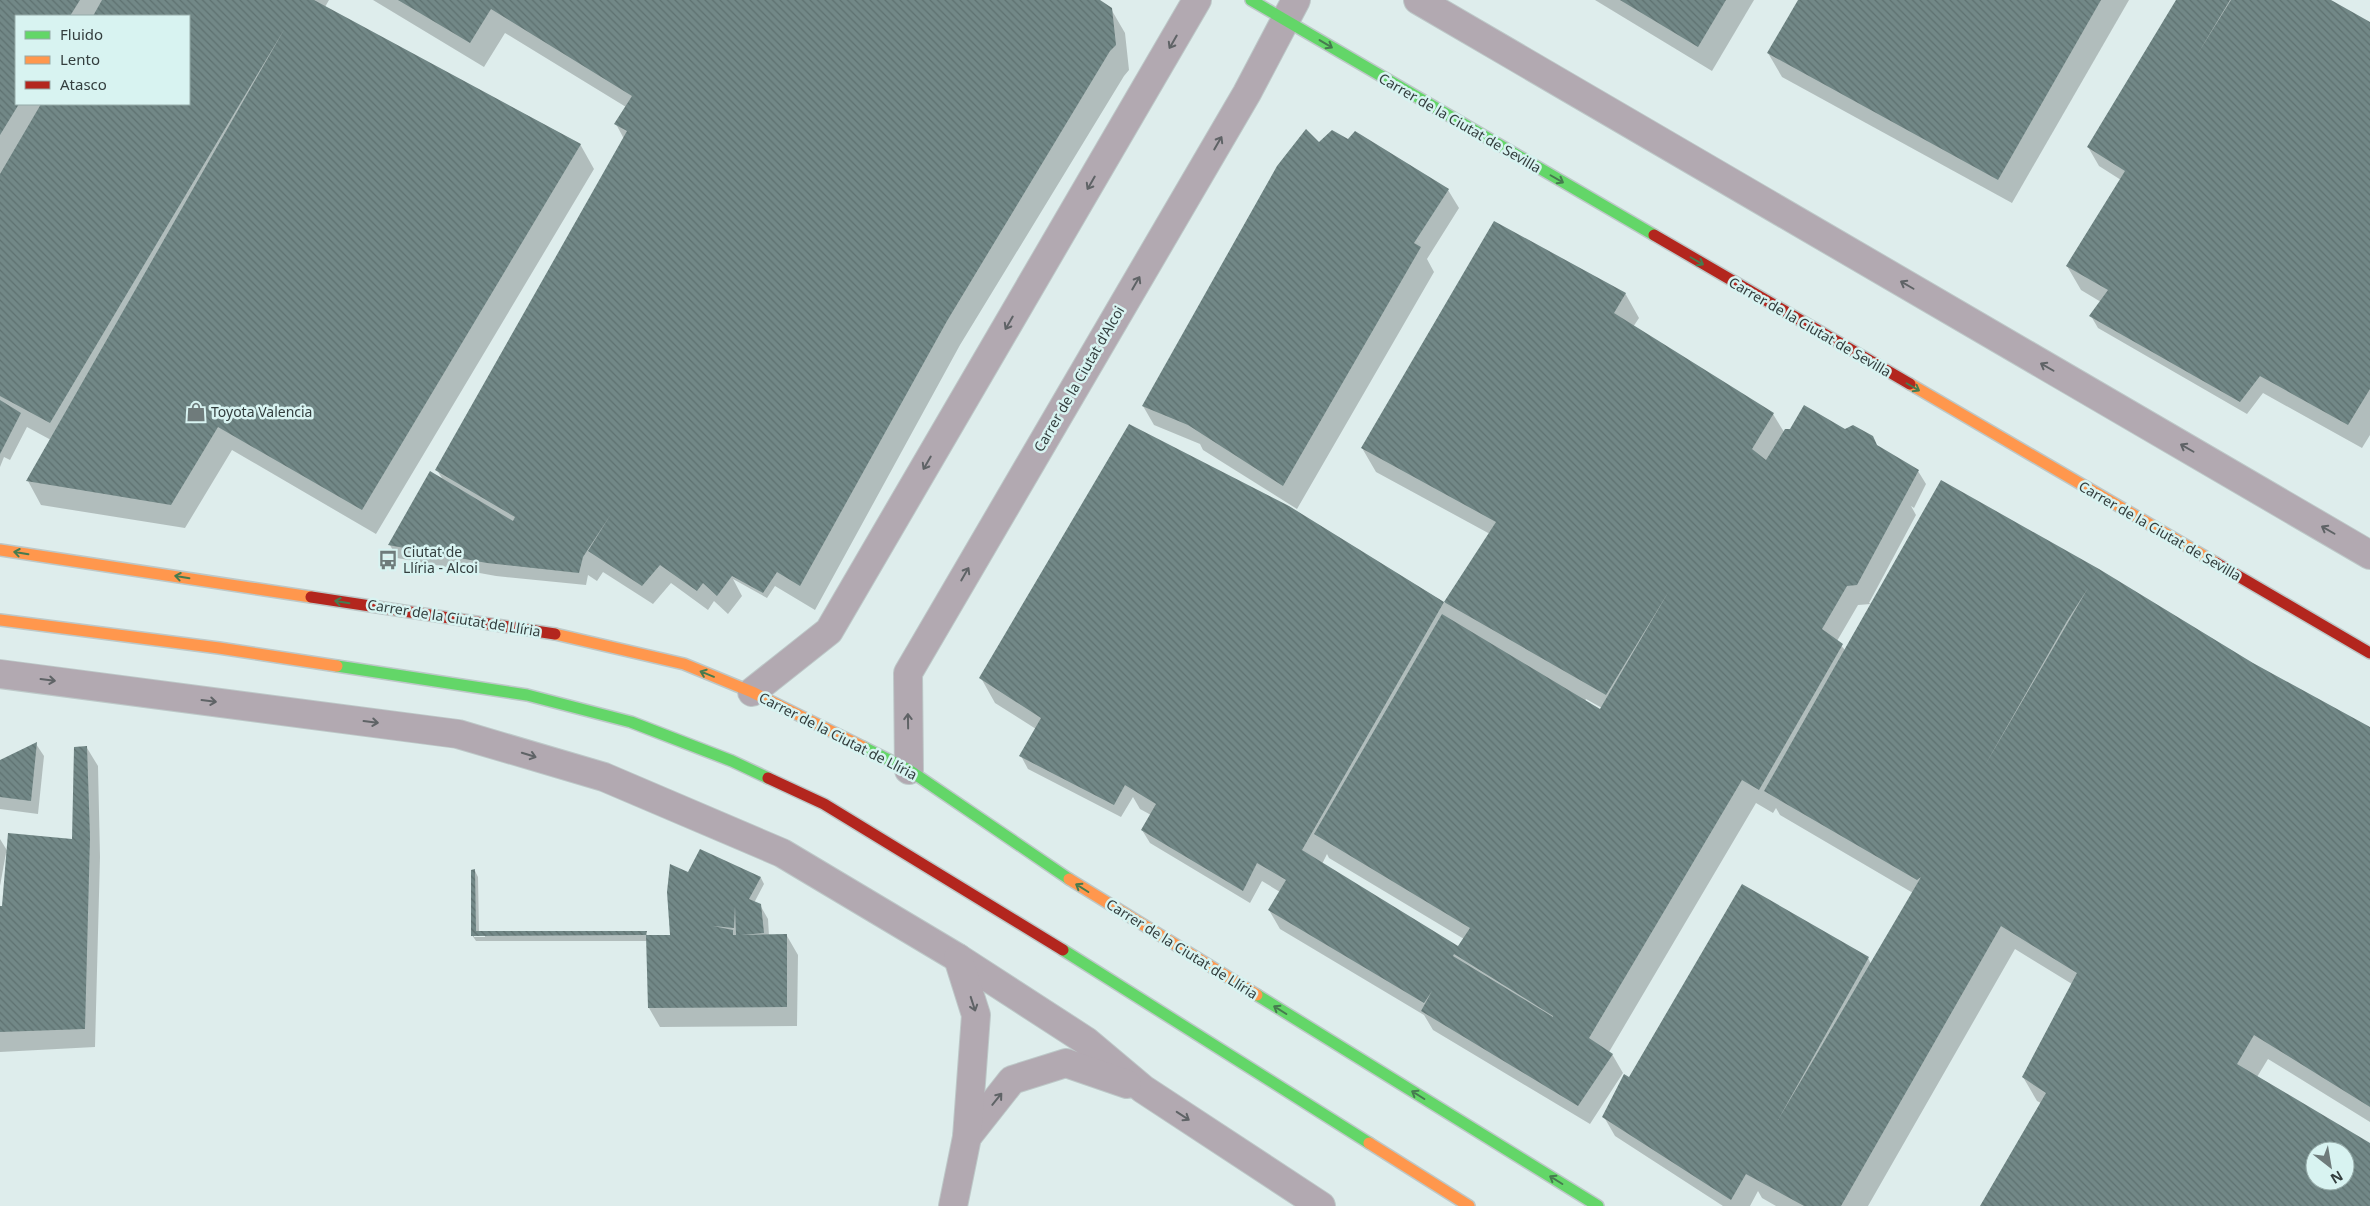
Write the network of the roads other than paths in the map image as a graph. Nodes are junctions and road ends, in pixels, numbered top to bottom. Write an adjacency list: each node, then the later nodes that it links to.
1 (1198, 0): 10 (street, one-way to 10)
2 (1251, 0): 4 (street, Carrer de la Ciutat de Sevilla)
3 (1418, 0): 6 (street, one-way to 3)
4 (1290, 10): 8 (street, Carrer de la Ciutat de Sevilla, one-way to 8); 11 (street, Carrer de la Ciutat d'Alcoi, one-way to 4)
5 (0, 550): 10 (street, Carrer de la Ciutat de Llíria, one-way to 5)
6 (2370, 555)
7 (0, 620): 17 (street)
8 (2370, 653)
9 (0, 674): 12 (street, one-way to 12)
10 (752, 692): 11 (street, Carrer de la Ciutat de Llíria)
11 (909, 770): 18 (street, Carrer de la Ciutat de Llíria, one-way to 11)
12 (958, 958): 13 (street); 14 (street, one-way to 14)
13 (1143, 1089): 14 (street, one-way to 13); 16 (street, one-way to 16)
14 (967, 1137): 15 (street)
15 (953, 1206)
16 (1322, 1206)
17 (1469, 1206)
18 (1598, 1206)

